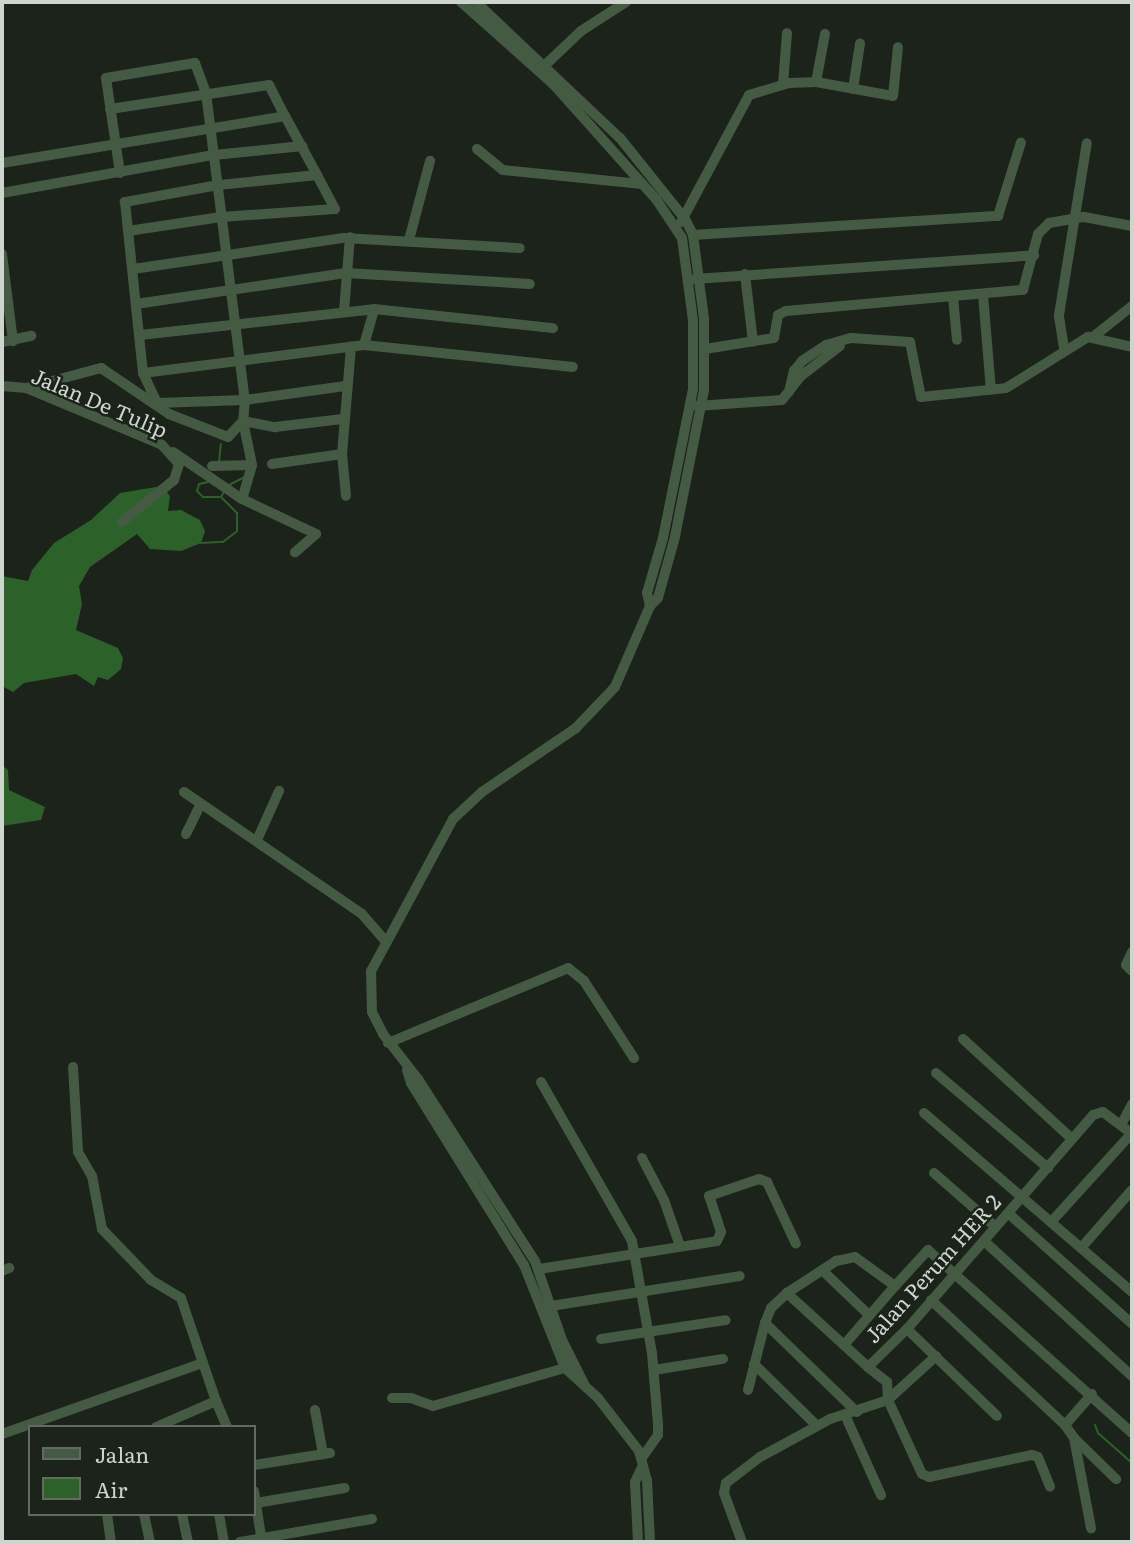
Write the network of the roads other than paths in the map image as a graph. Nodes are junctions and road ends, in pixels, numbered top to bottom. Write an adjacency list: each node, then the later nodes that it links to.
1 (461, 2): 8 (street)
2 (476, 2): 8 (street)
3 (626, 2): 8 (street)
4 (787, 33): 10 (street)
5 (825, 34): 9 (street)
6 (860, 44): 11 (street)
7 (898, 47): 11 (street)
8 (542, 67): 26 (street); 31 (street)
9 (816, 82): 10 (street); 11 (street)
10 (783, 84): 31 (street)
11 (853, 89)
12 (206, 93): 13 (street); 13 (street); 14 (street); 15 (street)
13 (110, 109): 16 (street)
14 (285, 116): 15 (street); 19 (street)
15 (208, 127): 16 (street); 21 (street)
16 (114, 141): 23 (street); 24 (street)
17 (1021, 142): 34 (street)
18 (1087, 143): 30 (street)
19 (303, 146): 21 (street); 25 (street)
20 (477, 149): 26 (street)
21 (214, 155): 24 (street); 27 (street)
22 (430, 161): 36 (street)
23 (2, 163)
24 (120, 173): 28 (street)
25 (317, 175): 27 (street); 29 (street)
26 (642, 184): 31 (street)
27 (218, 185): 29 (street); 33 (street)
28 (2, 193)
29 (221, 217): 33 (street); 39 (street)
30 (1077, 217): 32 (street); 40 (street); 66 (street)
31 (681, 222): 34 (street); 45 (street)
32 (1132, 226)
33 (128, 232): 41 (street)
34 (694, 235): 45 (street)
35 (350, 237): 36 (street); 39 (street); 42 (street)
36 (409, 240): 37 (street)
37 (520, 248)
38 (2, 254): 44 (street)
39 (227, 254): 41 (street); 47 (street)
40 (1034, 255): 43 (street); 48 (street)
41 (132, 269): 50 (street)
42 (346, 273): 46 (street); 47 (street); 54 (street)
43 (745, 274): 45 (street); 62 (street)
44 (4, 276): 52 (street)
45 (694, 279): 67 (street); 77 (street)
46 (530, 284)
47 (231, 288): 50 (street); 55 (street)
48 (983, 295): 49 (street); 74 (street)
49 (953, 298): 60 (street); 62 (street)
50 (136, 304): 57 (street)
51 (1132, 306): 59 (street)
52 (5, 309): 61 (street)
53 (374, 309): 54 (street); 56 (street); 63 (street)
54 (345, 311): 55 (street)
55 (234, 322): 57 (street); 68 (street)
56 (553, 328)
57 (139, 335): 70 (street)
58 (31, 336): 61 (street)
59 (1093, 337): 65 (street); 66 (street)
60 (957, 340)
61 (7, 342)
62 (753, 342): 67 (street)
63 (364, 345): 64 (street); 69 (street)
64 (351, 346): 68 (street); 72 (street)
65 (1132, 346)
66 (1064, 348): 74 (street)
67 (705, 349): 77 (street)
68 (240, 358): 70 (street); 75 (street)
69 (573, 367)
70 (143, 373): 76 (street)
71 (2, 386): 73 (street, Jalan De Tulip)
72 (345, 386): 75 (street); 78 (street)
73 (26, 388): 76 (street); 80 (street, Jalan De Tulip)
74 (992, 390): 77 (street)
75 (244, 400): 76 (street); 79 (street)
76 (157, 403): 79 (street)
77 (695, 406): 94 (street)
78 (343, 419): 79 (street); 81 (street)
79 (243, 421): 83 (street)
80 (162, 445): 84 (street); 87 (street, Jalan De Tulip)
81 (342, 454): 82 (street); 86 (street)
82 (272, 464)
83 (252, 465): 84 (street); 85 (street)
84 (208, 470): 85 (street)
85 (239, 496): 88 (street)
86 (346, 496)
87 (122, 522)
88 (295, 552)
89 (279, 791): 93 (street)
90 (184, 792): 91 (street)
91 (201, 805): 92 (street); 93 (street)
92 (186, 834)
93 (257, 840): 94 (street)
94 (384, 940): 96 (street)
95 (963, 1039): 106 (street)
96 (388, 1043): 97 (street); 99 (street)
97 (634, 1058)
98 (73, 1067): 140 (street)
99 (407, 1070): 120 (street); 143 (street)
100 (936, 1073): 108 (street)
101 (541, 1082): 119 (street)
102 (1132, 1104): 104 (street)
103 (924, 1113): 111 (street)
104 (1121, 1125): 105 (street); 106 (street, Jalan Perum HER 2)
105 (1132, 1133): 113 (street)
106 (1072, 1139): 108 (street, Jalan Perum HER 2)
107 (642, 1158): 117 (street)
108 (1048, 1168): 111 (street, Jalan Perum HER 2)
109 (934, 1173): 114 (street)
110 (1132, 1190): 118 (street)
111 (1023, 1196): 112 (street, Jalan Perum HER 2); 113 (street)
112 (1008, 1213): 114 (street, Jalan Perum HER 2); 133 (street)
113 (1052, 1221): 118 (street)
114 (996, 1227): 115 (street, Jalan Perum HER 2)
115 (984, 1241): 122 (street, Jalan Perum HER 2); 145 (street)
116 (796, 1244): 117 (street)
117 (680, 1246): 119 (street)
118 (1082, 1248): 125 (street)
119 (632, 1256): 120 (street); 127 (street)
120 (539, 1269): 129 (street)
121 (822, 1270): 124 (street); 126 (street); 130 (street)
122 (955, 1273): 124 (street); 128 (street, Jalan Perum HER 2); 148 (street)
123 (740, 1276): 127 (street)
124 (895, 1286): 130 (street)
125 (1132, 1292)
126 (787, 1293): 132 (street); 137 (street)
127 (639, 1294): 129 (street); 135 (street)
128 (930, 1300): 134 (street, Jalan Perum HER 2); 158 (street)
129 (551, 1306): 146 (street)
130 (869, 1315): 137 (street)
131 (726, 1320): 135 (street)
132 (765, 1323): 141 (street); 153 (street)
133 (1132, 1324)
134 (907, 1329): 138 (street); 142 (street, Jalan Perum HER 2)
135 (647, 1332): 136 (street); 144 (street)
136 (601, 1339)
137 (844, 1345): 142 (street)
138 (936, 1356): 150 (street); 155 (street)
139 (723, 1359): 144 (street)
140 (203, 1363): 151 (street); 161 (street)
141 (754, 1364): 147 (street); 159 (street)
142 (868, 1367): 150 (street, Jalan Perum HER 2)
143 (565, 1368): 146 (street); 149 (street)
144 (654, 1370): 163 (street)
145 (1132, 1376)
146 (584, 1384): 163 (street)
147 (748, 1390)
148 (1093, 1394): 158 (street); 160 (street)
149 (392, 1398)
150 (889, 1398): 153 (street); 166 (street, Jalan Perum HER 2)
151 (216, 1401): 156 (street); 157 (street)
152 (315, 1410): 164 (street)
153 (858, 1412): 154 (street)
154 (845, 1415): 159 (street); 168 (street)
155 (997, 1416)
156 (161, 1425)
157 (226, 1425)
158 (1065, 1425): 162 (street)
159 (817, 1426): 185 (street)
160 (1132, 1433)
161 (2, 1434)
162 (1074, 1438): 165 (street); 176 (street)
163 (640, 1460): 183 (street); 184 (street)
164 (256, 1465)
165 (1116, 1479)
166 (1050, 1487)
167 (345, 1488): 169 (street)
168 (881, 1495)
169 (256, 1497)
170 (256, 1503): 177 (street)
171 (107, 1516): 178 (street)
172 (144, 1516): 179 (street)
173 (182, 1516): 180 (street)
174 (219, 1516): 181 (street)
175 (372, 1518): 177 (street)
176 (1091, 1528)
177 (262, 1541): 182 (street)
178 (111, 1542)
179 (150, 1542)
180 (188, 1542)
181 (224, 1542)
182 (240, 1542)
183 (638, 1542)
184 (650, 1542)
185 (742, 1542)

